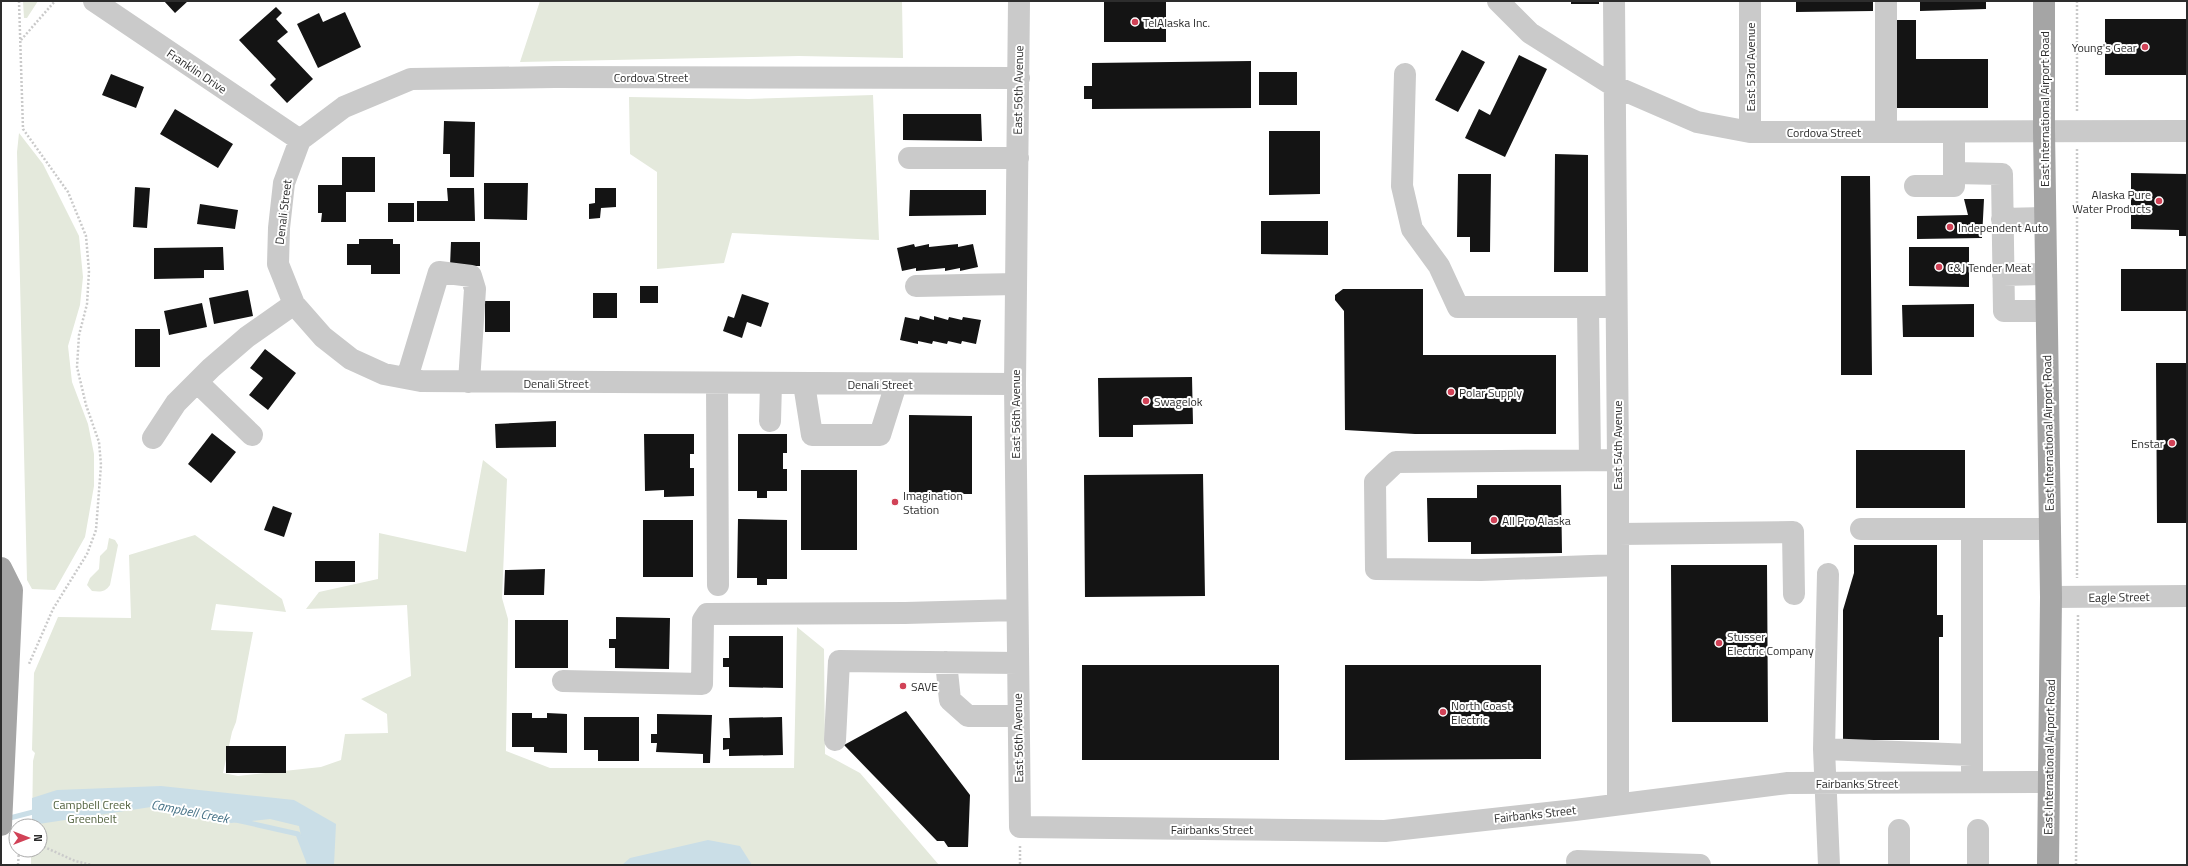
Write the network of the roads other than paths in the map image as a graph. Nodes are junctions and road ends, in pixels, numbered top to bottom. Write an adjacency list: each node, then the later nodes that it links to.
1 (94, 1): 16 (street, Franklin Drive)
2 (1019, 1): 9 (street, East 56th Avenue)
3 (1498, 1): 10 (street, Cordova Street)
4 (1614, 1): 10 (street, East 54th Avenue)
5 (1750, 1): 14 (street, East 53rd Avenue)
6 (1886, 1): 11 (street)
7 (2044, 1): 12 (main road, East International Airport Road)
8 (1405, 74): 28 (street)
9 (1019, 78): 16 (street, Cordova Street); 18 (street, East 56th Avenue)
10 (1614, 86): 14 (street, Cordova Street); 29 (street, East 54th Avenue)
11 (1886, 131): 14 (street, Cordova Street); 15 (street, Cordova Street)
12 (2044, 131): 13 (street, Cordova Street); 15 (street, Cordova Street); 21 (main road, East International Airport Road)
13 (2187, 131)
14 (1750, 132)
15 (1954, 132): 19 (street)
16 (300, 140): 27 (street, Denali Street)
17 (909, 158): 18 (street)
18 (1018, 158): 25 (street, East 56th Avenue)
19 (1954, 173): 20 (street); 22 (street)
20 (1915, 186)
21 (2045, 218): 22 (street); 23 (main road, East International Airport Road)
22 (2002, 219): 24 (street)
23 (2046, 274): 24 (street); 30 (main road, East International Airport Road)
24 (2003, 275): 30 (street)
25 (1016, 284): 26 (street); 38 (street, East 56th Avenue)
26 (916, 286)
27 (294, 304): 31 (street, Denali Street); 32 (street)
28 (1588, 307): 29 (street); 42 (street)
29 (1616, 307): 43 (street, East 54th Avenue)
30 (2046, 310): 46 (main road, East International Airport Road)
31 (407, 378): 33 (street, Denali Street); 33 (street)
32 (197, 382): 40 (street); 41 (street)
33 (469, 382): 34 (street, Denali Street)
34 (717, 383): 35 (street, Denali Street); 51 (street)
35 (770, 383): 36 (street, Denali Street); 39 (street)
36 (804, 384): 37 (street, Denali Street); 37 (street)
37 (896, 384): 38 (street, Denali Street)
38 (1015, 384): 55 (street, East 56th Avenue)
39 (770, 421)
40 (252, 435)
41 (153, 438)
42 (1590, 460): 43 (street); 48 (street)
43 (1618, 460): 47 (street, East 54th Avenue)
44 (1861, 529): 45 (street)
45 (1972, 529): 46 (street); 62 (street)
46 (2050, 529): 54 (main road, East International Airport Road)
47 (1618, 534): 48 (street, East 54th Avenue); 52 (street)
48 (1618, 565): 66 (street, East 54th Avenue)
49 (1, 568): 67 (main road)
50 (1828, 574): 61 (street)
51 (718, 585)
52 (1794, 594)
53 (2187, 596): 54 (street, Eagle Street)
54 (2051, 597): 63 (main road, East International Airport Road)
55 (1017, 610): 57 (street, East 56th Avenue); 58 (street)
56 (946, 662): 57 (street); 59 (street); 60 (street)
57 (1017, 663): 59 (street, East 56th Avenue)
58 (563, 681)
59 (1018, 716): 68 (street, East 56th Avenue)
60 (835, 740)
61 (1824, 749): 62 (street); 64 (street)
62 (1972, 755): 65 (street)
63 (2048, 782): 65 (street, Fairbanks Street); 76 (main road, East International Airport Road)
64 (1827, 783): 65 (street, Fairbanks Street); 66 (street, Fairbanks Street); 73 (street)
65 (1972, 783)
66 (1618, 804): 68 (street, Fairbanks Street)
67 (1, 825)
68 (1020, 827)
69 (1899, 830): 74 (street)
70 (1978, 830): 75 (street)
71 (1577, 861): 72 (street)
72 (1700, 865)
73 (1829, 865)
74 (1899, 865)
75 (1978, 865)
76 (2048, 865)

